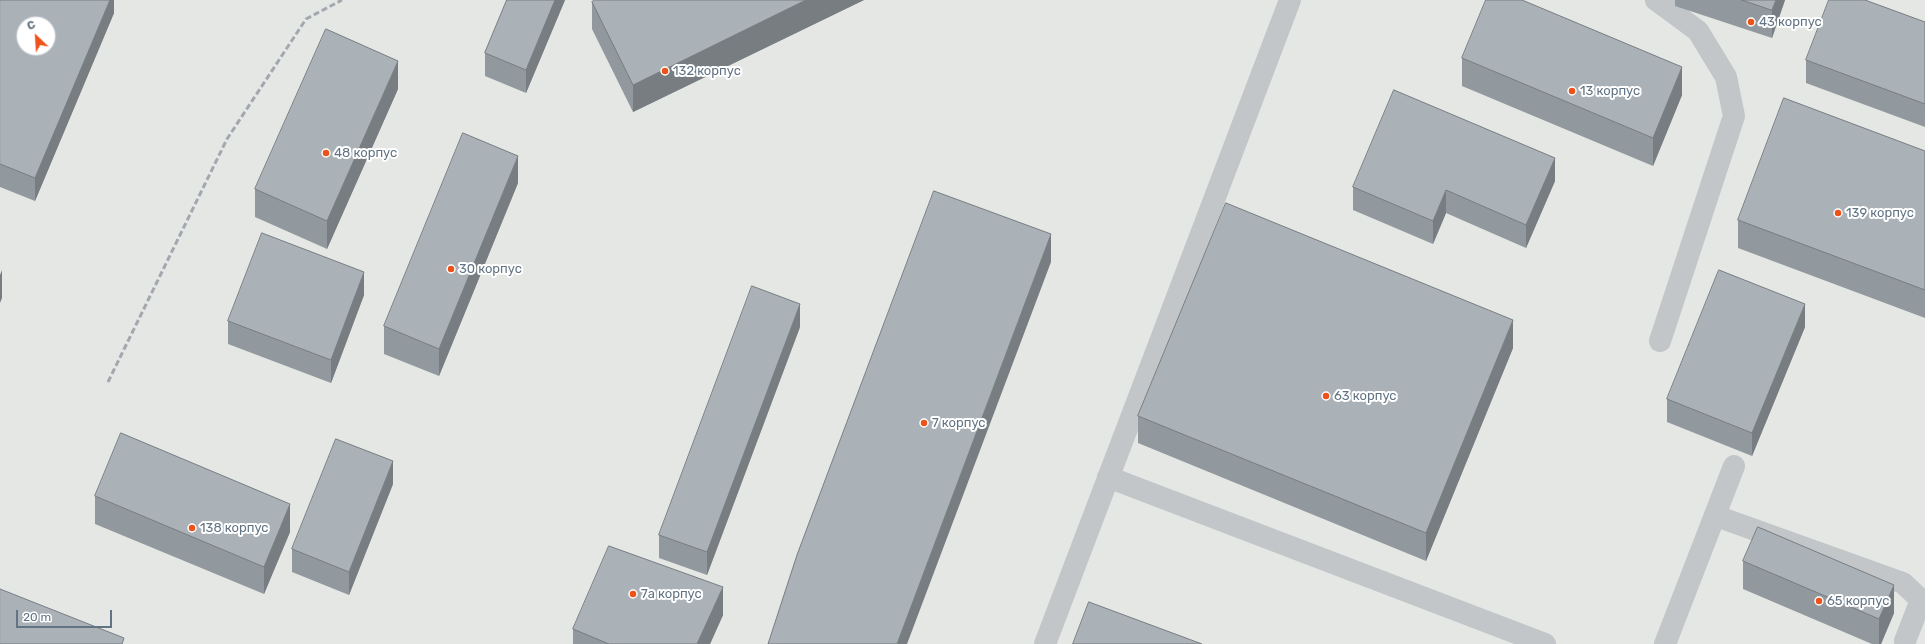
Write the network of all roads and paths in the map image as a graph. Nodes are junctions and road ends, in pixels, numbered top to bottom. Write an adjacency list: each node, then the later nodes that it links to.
1 (1290, 0): 5 (lane)
2 (1656, 0): 3 (lane)
3 (1660, 341)
4 (1734, 466): 6 (lane)
5 (1108, 477): 8 (lane); 9 (lane)
6 (1716, 516): 7 (lane); 10 (lane)
7 (1904, 641)
8 (1045, 644)
9 (1545, 644)
10 (1665, 644)

